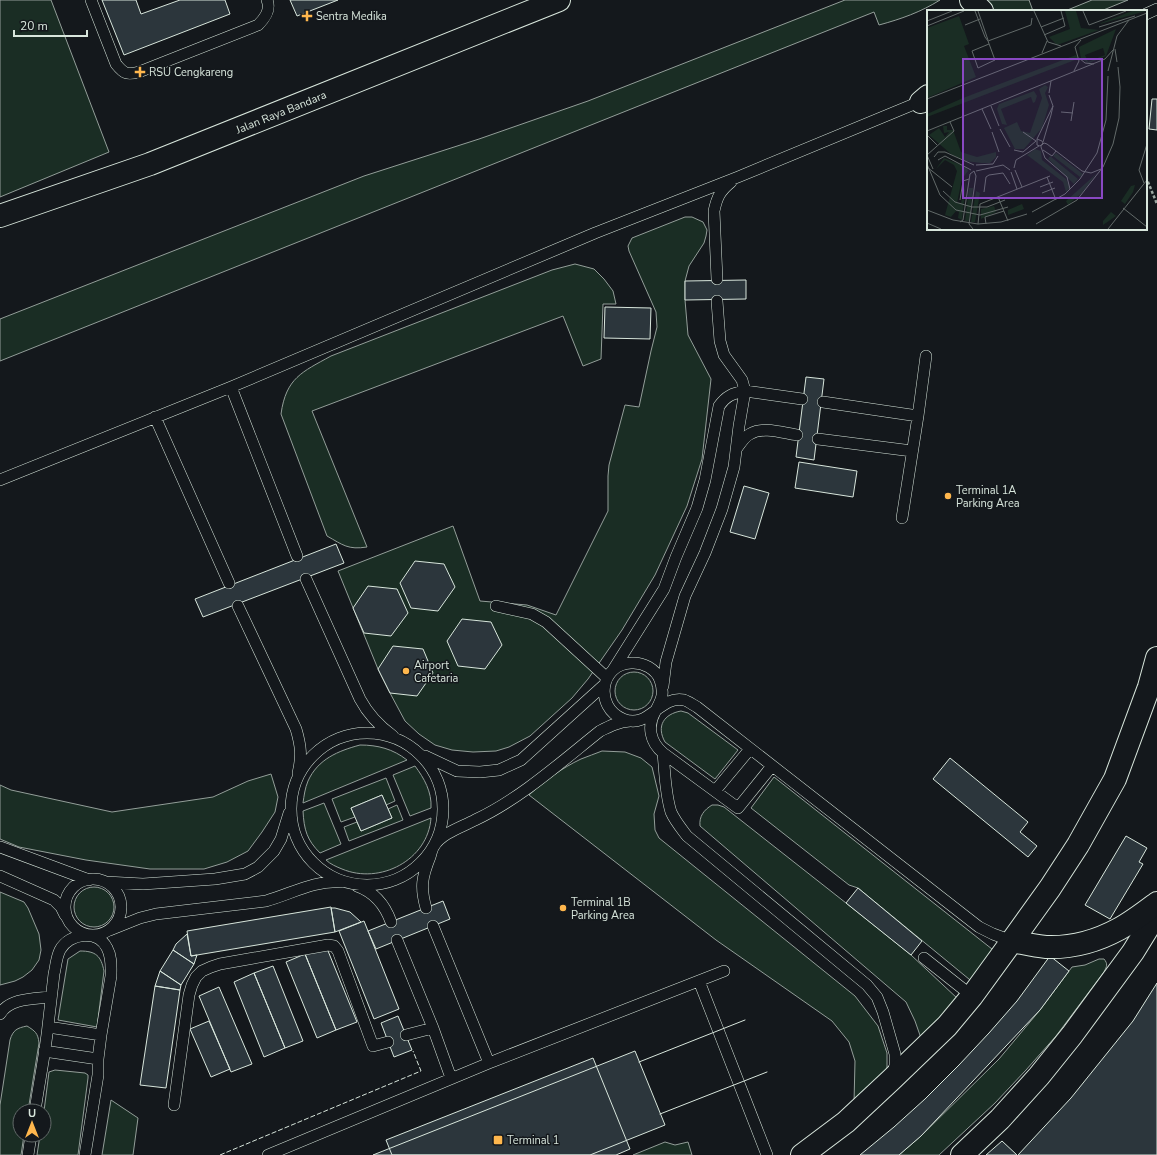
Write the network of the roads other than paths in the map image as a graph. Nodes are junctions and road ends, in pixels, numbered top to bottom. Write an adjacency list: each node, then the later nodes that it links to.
1 (91, 0): 2 (lane)
2 (267, 0)
3 (559, 0): 12 (street, Jalan Raya Bandara)
4 (964, 0): 7 (street)
5 (971, 0): 8 (street)
6 (1157, 9): 9 (lane)
7 (966, 10)
8 (981, 10)
9 (1147, 14)
10 (926, 99): 11 (lane)
11 (738, 177): 13 (lane); 16 (lane)
12 (0, 216)
13 (717, 279)
14 (717, 301): 17 (lane)
15 (926, 356): 20 (lane)
16 (231, 387): 21 (lane); 28 (lane)
17 (745, 391): 18 (lane); 24 (lane); 34 (lane)
18 (802, 399)
19 (823, 402): 20 (lane)
20 (918, 416): 25 (lane)
21 (155, 417): 26 (lane); 30 (lane)
22 (797, 435): 24 (lane)
23 (818, 439): 25 (lane)
24 (736, 449): 35 (lane)
25 (912, 451): 27 (lane)
26 (0, 480)
27 (902, 518)
28 (297, 556)
29 (306, 579): 38 (lane)
30 (229, 582)
31 (238, 606): 43 (lane)
32 (496, 606): 34 (lane)
33 (1157, 658): 61 (street)
34 (608, 678): 35 (lane); 37 (lane); 40 (lane)
35 (662, 696): 36 (lane)
36 (655, 712): 37 (lane); 39 (lane); 41 (lane)
37 (632, 721): 46 (lane)
38 (397, 739): 40 (lane); 43 (lane)
39 (750, 749): 42 (lane); 44 (lane)
40 (417, 752): 46 (lane)
41 (663, 753): 44 (lane); 77 (lane)
42 (772, 766): 44 (lane); 61 (lane)
43 (297, 780): 45 (lane)
44 (715, 791)
45 (291, 803): 50 (lane); 51 (lane)
46 (434, 846): 51 (lane); 53 (lane)
47 (0, 847): 49 (lane)
48 (0, 876): 55 (lane)
49 (89, 880): 50 (lane); 55 (lane)
50 (106, 882): 58 (lane)
51 (347, 882): 56 (lane); 58 (lane)
52 (1157, 903): 61 (street)
53 (426, 908)
54 (1157, 913): 87 (street)
55 (68, 920): 59 (lane)
56 (390, 922)
57 (433, 926): 75 (lane)
58 (110, 930): 59 (lane)
59 (89, 935): 66 (lane); 70 (lane)
60 (397, 940): 69 (lane)
61 (1012, 941): 65 (street)
62 (924, 958): 65 (lane)
63 (724, 971): 64 (lane)
64 (699, 981): 75 (lane); 85 (lane)
65 (972, 996): 77 (street)
66 (51, 997): 67 (lane); 68 (lane)
67 (0, 1014)
68 (48, 1027): 70 (lane); 73 (lane)
69 (433, 1028): 71 (lane); 76 (lane)
70 (101, 1035): 74 (lane)
71 (406, 1036)
72 (388, 1042): 79 (lane)
73 (44, 1051): 74 (lane); 78 (lane)
74 (98, 1059): 83 (lane)
75 (489, 1063): 76 (lane)
76 (451, 1078): 81 (lane)
77 (891, 1080): 86 (street)
78 (36, 1103)
79 (174, 1105)
80 (30, 1143): 82 (lane)
81 (295, 1150): 84 (lane)
82 (28, 1155)
83 (86, 1155)
84 (268, 1155)
85 (767, 1155)
86 (802, 1155)
87 (962, 1155)

